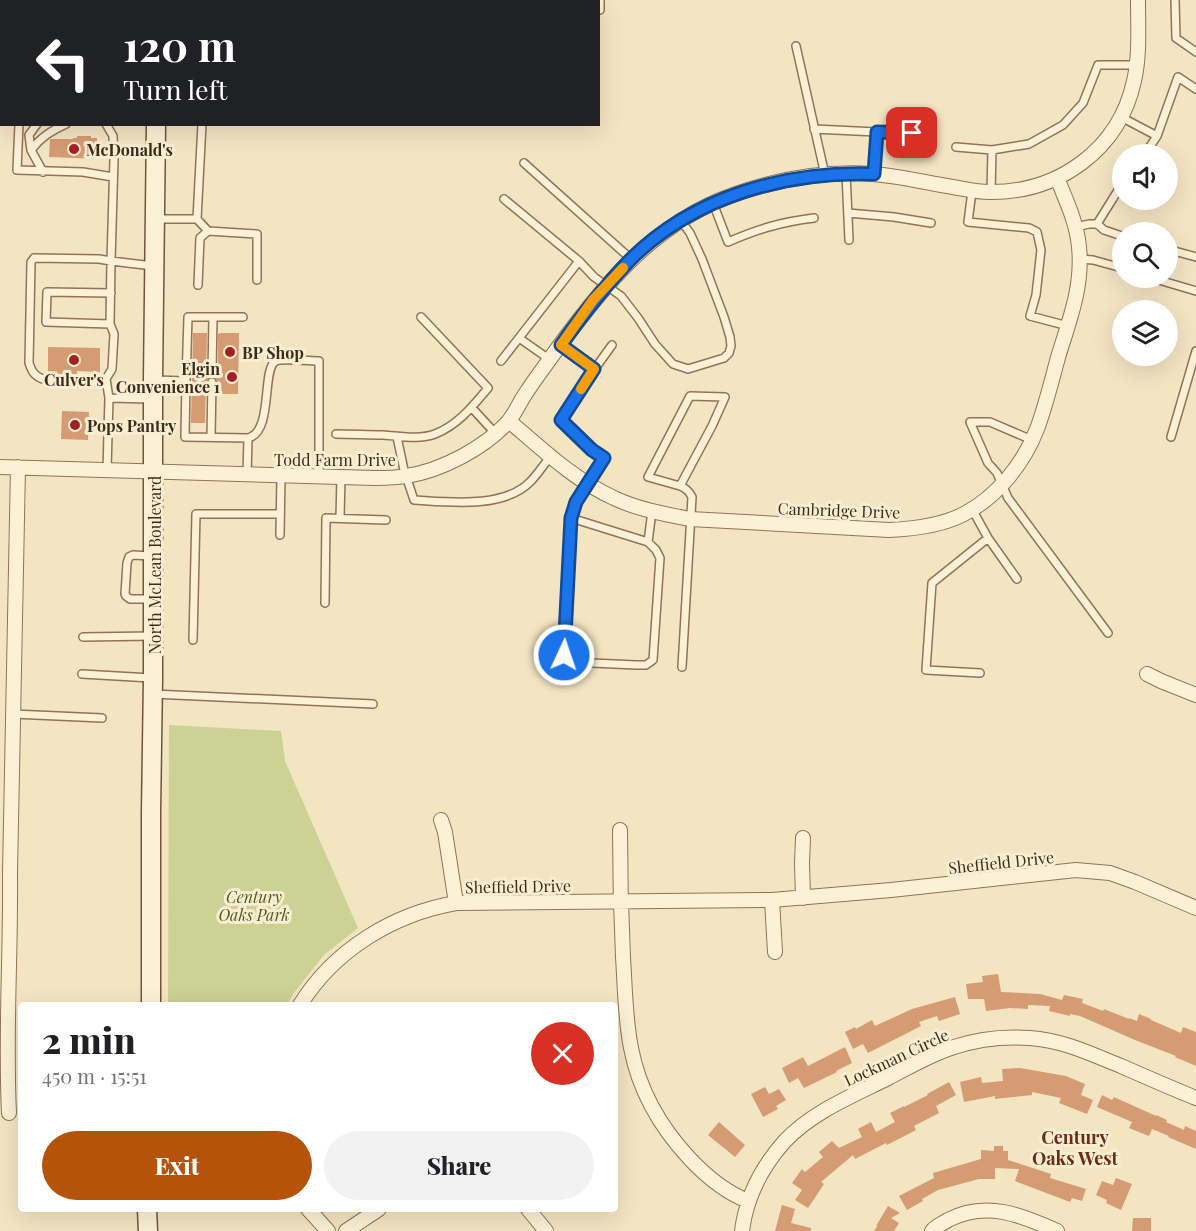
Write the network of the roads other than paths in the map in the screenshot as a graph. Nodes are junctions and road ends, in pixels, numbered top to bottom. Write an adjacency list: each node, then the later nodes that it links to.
1 (1138, 0): 5 (street, Todd Farm Drive)
2 (1175, 0): 4 (lane)
3 (796, 46): 14 (lane)
4 (1196, 52)
5 (1136, 65): 7 (street, Todd Farm Drive); 21 (lane)
6 (1196, 89): 17 (lane)
7 (1121, 117): 17 (lane); 28 (street, Todd Farm Drive)
8 (19, 126): 23 (lane)
9 (36, 126): 20 (lane)
10 (62, 126): 20 (lane)
11 (107, 126): 27 (lane)
12 (156, 126): 36 (main road, North McLean Boulevard)
13 (202, 126): 37 (lane)
14 (814, 129): 15 (lane); 26 (lane)
15 (877, 132): 16 (lane); 25 (lane)
16 (930, 133)
17 (1156, 136): 18 (lane)
18 (1151, 144)
19 (956, 147): 21 (lane)
20 (31, 150): 23 (lane)
21 (992, 150): 30 (lane)
22 (524, 163): 47 (lane)
23 (43, 172): 27 (lane)
24 (846, 173): 25 (street, Todd Farm Drive); 26 (street, Todd Farm Drive); 34 (lane)
25 (874, 174): 29 (street, Todd Farm Drive)
26 (825, 175): 33 (street, Todd Farm Drive)
27 (113, 177): 49 (lane)
28 (1057, 178): 30 (street, Todd Farm Drive); 41 (street, Cambridge Drive)
29 (972, 191): 30 (street, Todd Farm Drive); 63 (lane)
30 (991, 192)
31 (504, 199): 50 (lane)
32 (1112, 200): 40 (lane)
33 (713, 203): 35 (lane); 38 (street, Todd Farm Drive)
34 (848, 213): 39 (lane); 44 (lane)
35 (814, 218)
36 (154, 219): 37 (lane); 52 (main road, North McLean Boulevard)
37 (197, 219): 42 (lane)
38 (680, 220): 47 (street, Todd Farm Drive); 55 (lane)
39 (931, 223)
40 (1097, 224): 41 (lane); 43 (lane)
41 (1076, 227): 48 (street, Cambridge Drive)
42 (208, 231): 53 (lane); 54 (lane)
43 (1112, 233)
44 (849, 240)
45 (1178, 252): 46 (lane)
46 (1196, 257)
47 (631, 259): 55 (street, Todd Farm Drive)
48 (1080, 259): 51 (lane); 63 (street, Cambridge Drive)
49 (111, 261): 52 (lane); 58 (lane); 72 (lane)
50 (579, 261): 55 (lane); 64 (lane)
51 (1112, 265)
52 (154, 266): 75 (main road, North McLean Boulevard)
53 (257, 280)
54 (198, 285)
55 (606, 286): 65 (street, Todd Farm Drive)
56 (1178, 286): 57 (lane)
57 (1196, 291)
58 (111, 293): 62 (lane); 62 (lane)
59 (213, 317): 60 (lane); 71 (lane); 73 (lane)
60 (243, 317)
61 (421, 317): 77 (lane)
62 (110, 324): 72 (lane)
63 (1068, 326): 85 (street, Cambridge Drive)
64 (519, 338): 68 (lane); 69 (lane)
65 (561, 345): 68 (street, Todd Farm Drive); 70 (lane)
66 (612, 345): 70 (lane)
67 (1196, 351): 83 (lane)
68 (549, 359): 78 (street, Todd Farm Drive)
69 (501, 361)
70 (594, 369): 96 (lane)
71 (212, 371)
72 (105, 379): 76 (lane)
73 (186, 381): 75 (lane); 81 (lane)
74 (212, 382): 81 (lane)
75 (153, 390): 76 (lane); 90 (main road, North McLean Boulevard)
76 (109, 398): 89 (lane)
77 (472, 408): 80 (lane); 82 (lane)
78 (509, 421): 80 (street, Todd Farm Drive); 86 (street, Cambridge Drive)
79 (336, 434): 82 (lane)
80 (495, 434): 93 (street, Todd Farm Drive)
81 (211, 437): 84 (lane)
82 (397, 437): 93 (lane)
83 (1171, 437)
84 (248, 438): 91 (lane); 94 (lane)
85 (1032, 440): 97 (street, Cambridge Drive); 97 (lane)
86 (551, 456): 93 (lane); 96 (street, Cambridge Drive)
87 (0, 467): 88 (street, Todd Farm Drive)
88 (18, 467): 89 (street, Todd Farm Drive); 124 (street)
89 (107, 470): 90 (street, Todd Farm Drive)
90 (154, 472): 91 (street, Todd Farm Drive); 109 (main road, North McLean Boulevard)
91 (247, 475): 92 (street, Todd Farm Drive)
92 (281, 476): 94 (street, Todd Farm Drive); 101 (lane)
93 (406, 476): 95 (street, Todd Farm Drive)
94 (319, 477): 95 (street, Todd Farm Drive)
95 (341, 477): 102 (lane)
96 (588, 484): 100 (street, Cambridge Drive); 103 (lane)
97 (1002, 484): 99 (street, Cambridge Drive); 113 (lane)
98 (680, 486): 98 (lane); 104 (lane)
99 (972, 509): 104 (street, Cambridge Drive); 107 (lane)
100 (652, 511): 104 (street, Cambridge Drive); 108 (lane)
101 (280, 514): 106 (lane); 116 (lane)
102 (340, 518): 105 (lane); 112 (lane)
103 (571, 518): 108 (lane); 108 (lane)
104 (690, 519): 117 (lane)
105 (386, 520)
106 (280, 535)
107 (988, 538): 110 (lane); 118 (lane)
108 (648, 542)
109 (152, 556): 111 (main road, North McLean Boulevard); 111 (lane)
110 (1017, 579)
111 (153, 599): 114 (main road, North McLean Boulevard)
112 (325, 603)
113 (1108, 633)
114 (153, 636): 115 (lane); 121 (main road, North McLean Boulevard)
115 (83, 637)
116 (194, 640)
117 (682, 667)
118 (980, 673)
119 (82, 674): 121 (lane)
120 (1147, 674): 122 (street)
121 (153, 686): 123 (lane); 136 (main road, North McLean Boulevard)
122 (1196, 695)
123 (373, 704)
124 (13, 714): 125 (lane); 129 (street)
125 (102, 718)
126 (441, 820): 133 (street)
127 (620, 830): 132 (street)
128 (803, 838): 130 (street)
129 (5, 873): 139 (street)
130 (803, 898): 131 (street, Sheffield Drive); 134 (street, Sheffield Drive)
131 (772, 900): 132 (street, Sheffield Drive); 135 (street)
132 (621, 901): 133 (street, Sheffield Drive); 140 (street)
133 (456, 903): 137 (street, Sheffield Drive)
134 (1196, 908)
135 (775, 952)
136 (151, 1002)
137 (302, 1002)
138 (1196, 1098): 140 (street, Lockman Circle)
139 (10, 1113)
140 (748, 1201): 149 (street, Lockman Circle)
141 (147, 1212): 145 (main road)
142 (311, 1212): 146 (street)
143 (374, 1212): 147 (street)
144 (530, 1212): 148 (street)
145 (147, 1231)
146 (328, 1231)
147 (346, 1231)
148 (546, 1231)
149 (742, 1231)
150 (932, 1231): 151 (street)
151 (1057, 1231)

